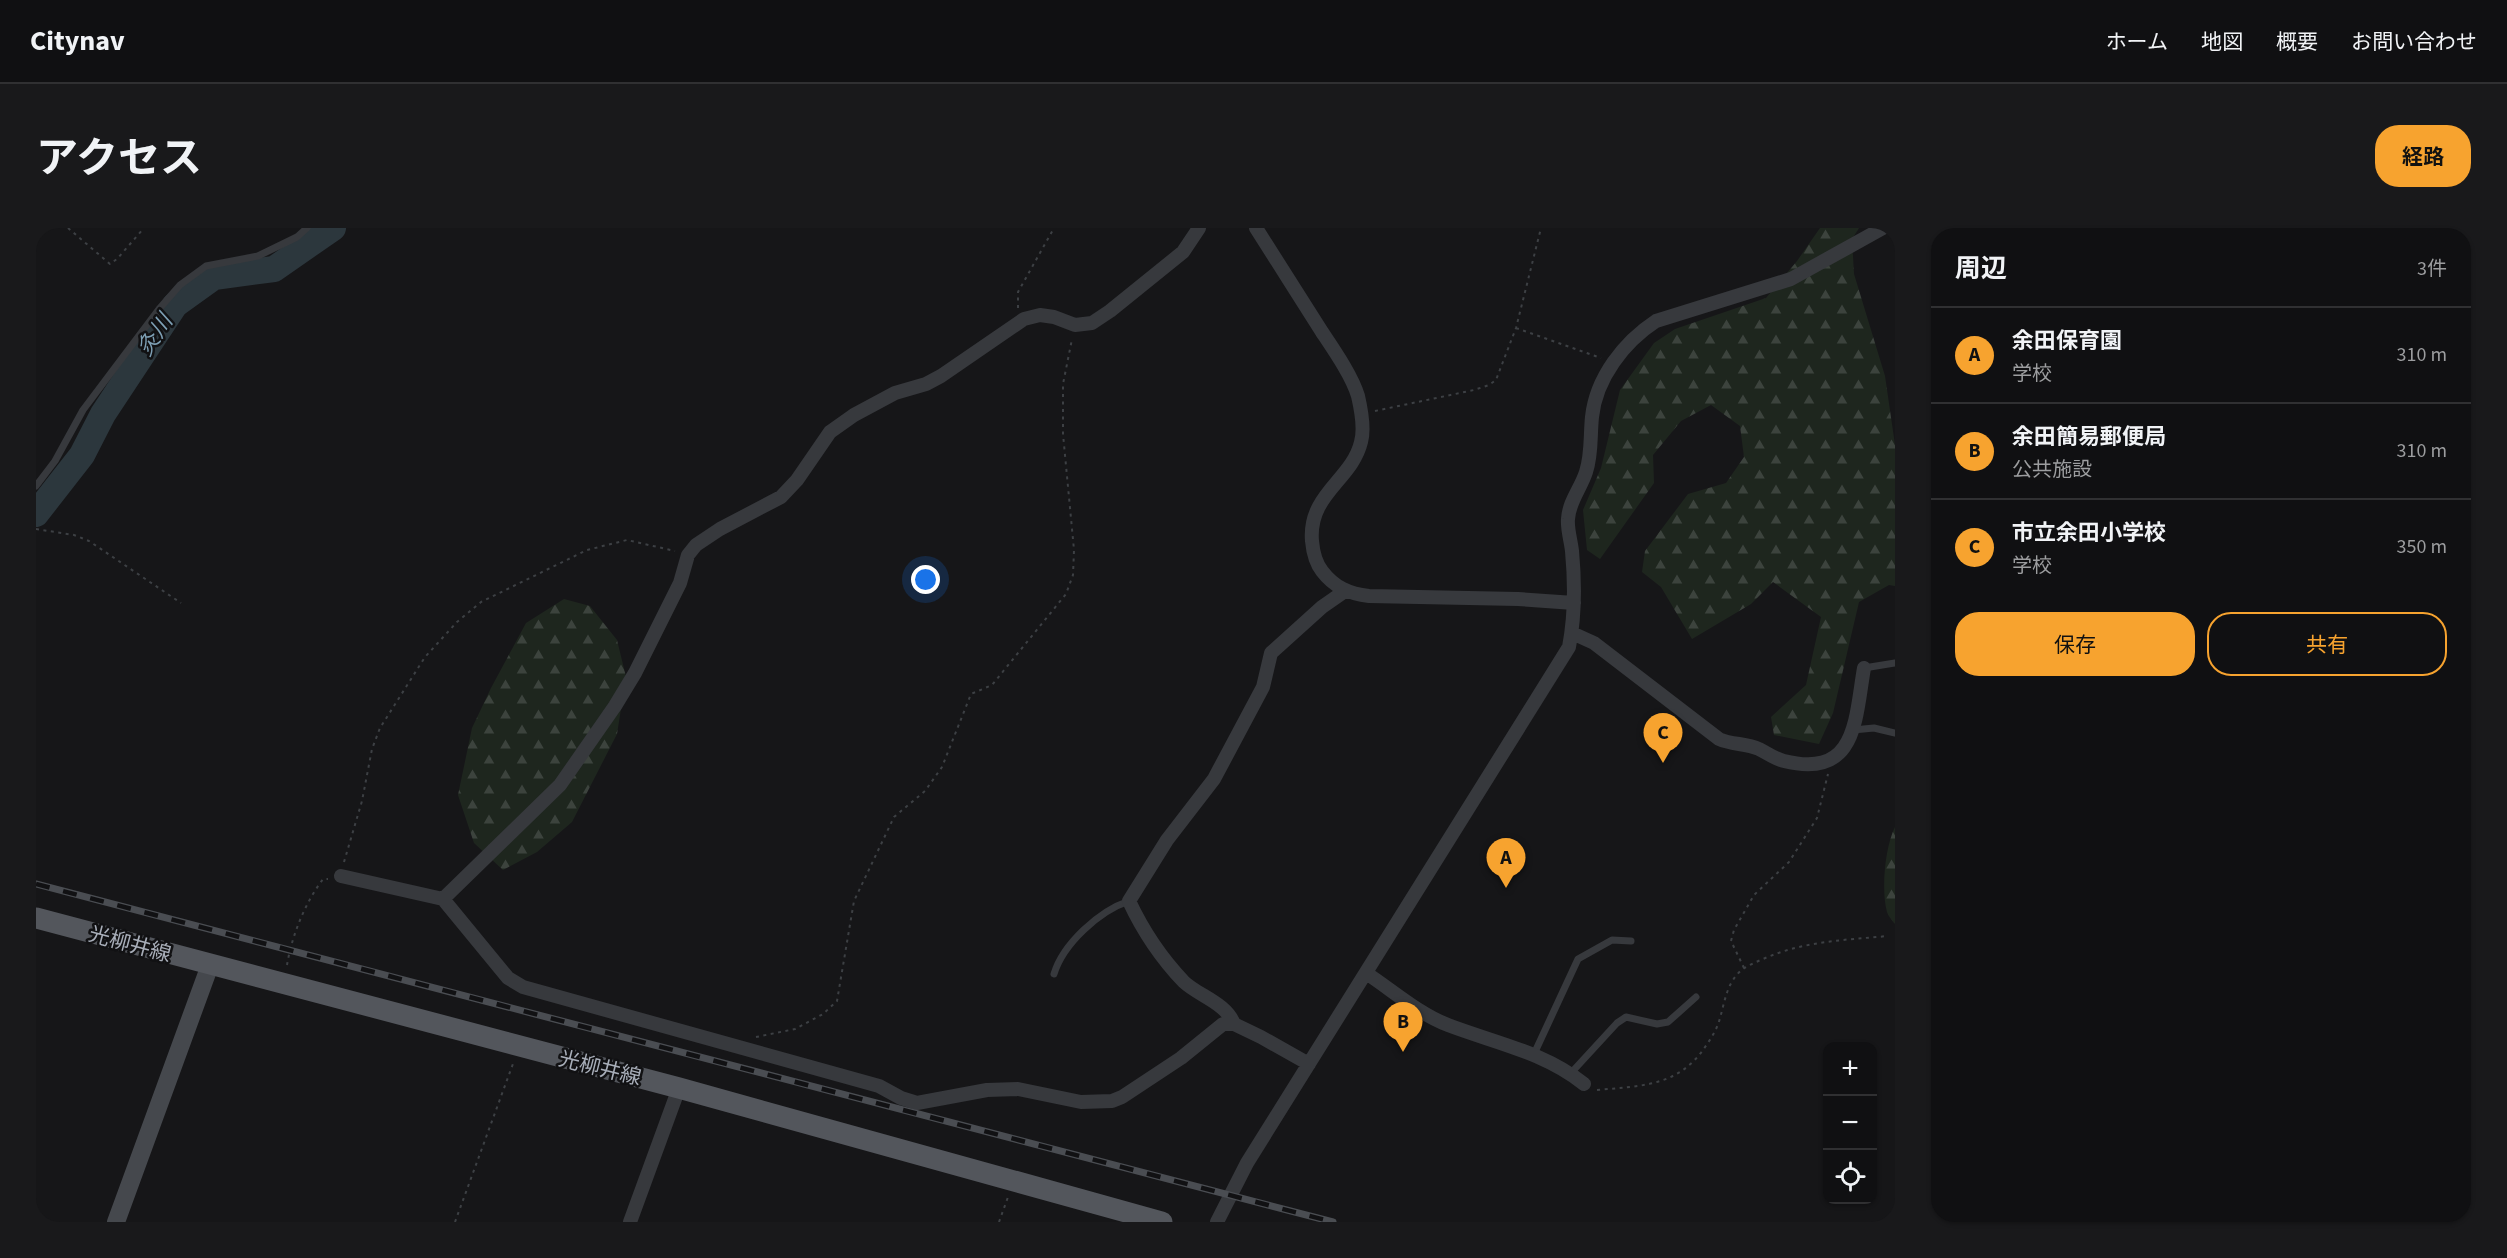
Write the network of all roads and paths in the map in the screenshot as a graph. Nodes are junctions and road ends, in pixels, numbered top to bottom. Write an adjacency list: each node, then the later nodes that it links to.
1 (68, 228): 2 (path)
2 (144, 228)
3 (307, 228): 14 (lane)
4 (1054, 228): 9 (path)
5 (1200, 228): 10 (street)
6 (1256, 228): 13 (street)
7 (1541, 228): 11 (path)
8 (1883, 228): 12 (street)
9 (1024, 319): 10 (street); 16 (street)
10 (1075, 325): 39 (path)
11 (1516, 328): 12 (path); 13 (path)
12 (1614, 364): 19 (street)
13 (1360, 413): 17 (street)
14 (36, 486)
15 (37, 530): 18 (path)
16 (688, 555): 26 (path); 27 (street)
17 (1345, 591): 19 (street); 28 (street)
18 (181, 603)
19 (1574, 603): 20 (street)
20 (1572, 633): 25 (street); 34 (street)
21 (1895, 663): 22 (lane)
22 (1864, 668): 23 (street)
23 (1853, 730): 24 (lane); 25 (street)
24 (1895, 733)
25 (1833, 760): 33 (path)
26 (340, 876): 27 (street); 36 (path)
27 (444, 899): 38 (street)
28 (1129, 901): 35 (lane); 38 (street)
29 (36, 918): 32 (main road, 光柳井線)
30 (1888, 936): 33 (path)
31 (1631, 941): 41 (lane)
32 (210, 965): 36 (main road, 光柳井線); 47 (street)
33 (1744, 968): 44 (path)
34 (1366, 973): 41 (street); 42 (street)
35 (1054, 974)
36 (283, 985): 40 (main road, 光柳井線)
37 (1696, 997): 43 (lane)
38 (1234, 1024): 42 (street)
39 (751, 1038)
40 (519, 1047): 45 (main road, 光柳井線); 48 (path)
41 (1534, 1054): 43 (street)
42 (1309, 1064): 52 (street)
43 (1571, 1073): 44 (street)
44 (1584, 1084)
45 (679, 1088): 46 (main road, 光柳井線); 49 (street)
46 (1013, 1182): 50 (path); 51 (main road, 光柳井線)
47 (116, 1222)
48 (455, 1222)
49 (630, 1222)
50 (999, 1222)
51 (1162, 1222)
52 (1216, 1222)

